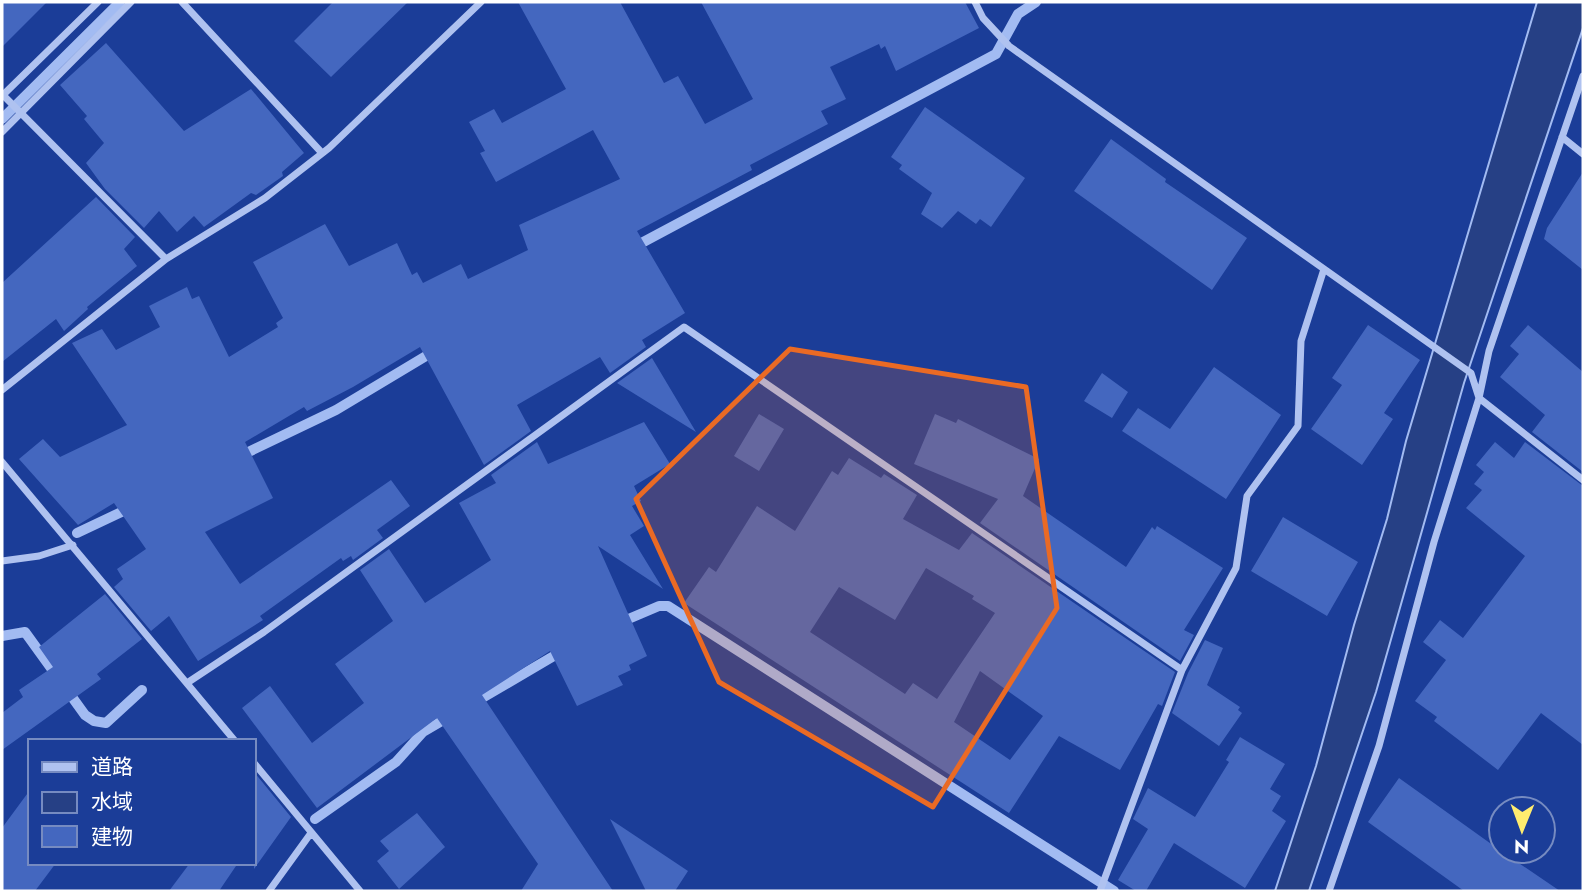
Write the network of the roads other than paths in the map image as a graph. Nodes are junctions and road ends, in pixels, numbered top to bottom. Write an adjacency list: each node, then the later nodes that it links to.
1 (98, 2): 7 (street)
2 (131, 2): 8 (street)
3 (182, 2): 11 (street)
4 (481, 2): 11 (street)
5 (975, 2): 14 (street)
6 (1583, 76): 10 (street)
7 (2, 95): 8 (street)
8 (16, 105): 9 (street); 13 (street)
9 (2, 132)
10 (1562, 137): 12 (street); 16 (street)
11 (323, 153): 13 (street)
12 (1583, 155)
13 (166, 259): 15 (street)
14 (1324, 269): 16 (street); 21 (street)
15 (2, 390)
16 (1479, 398): 18 (street); 29 (street)
17 (2, 462): 19 (street)
18 (1583, 480)
19 (73, 545): 20 (street); 22 (street)
20 (2, 561)
21 (1182, 670): 22 (street); 26 (street)
22 (187, 683): 23 (street)
23 (233, 739)
24 (256, 765): 25 (street)
25 (311, 833): 27 (street); 28 (street)
26 (1100, 890)
27 (269, 891)
28 (360, 891)
29 (1329, 891)

